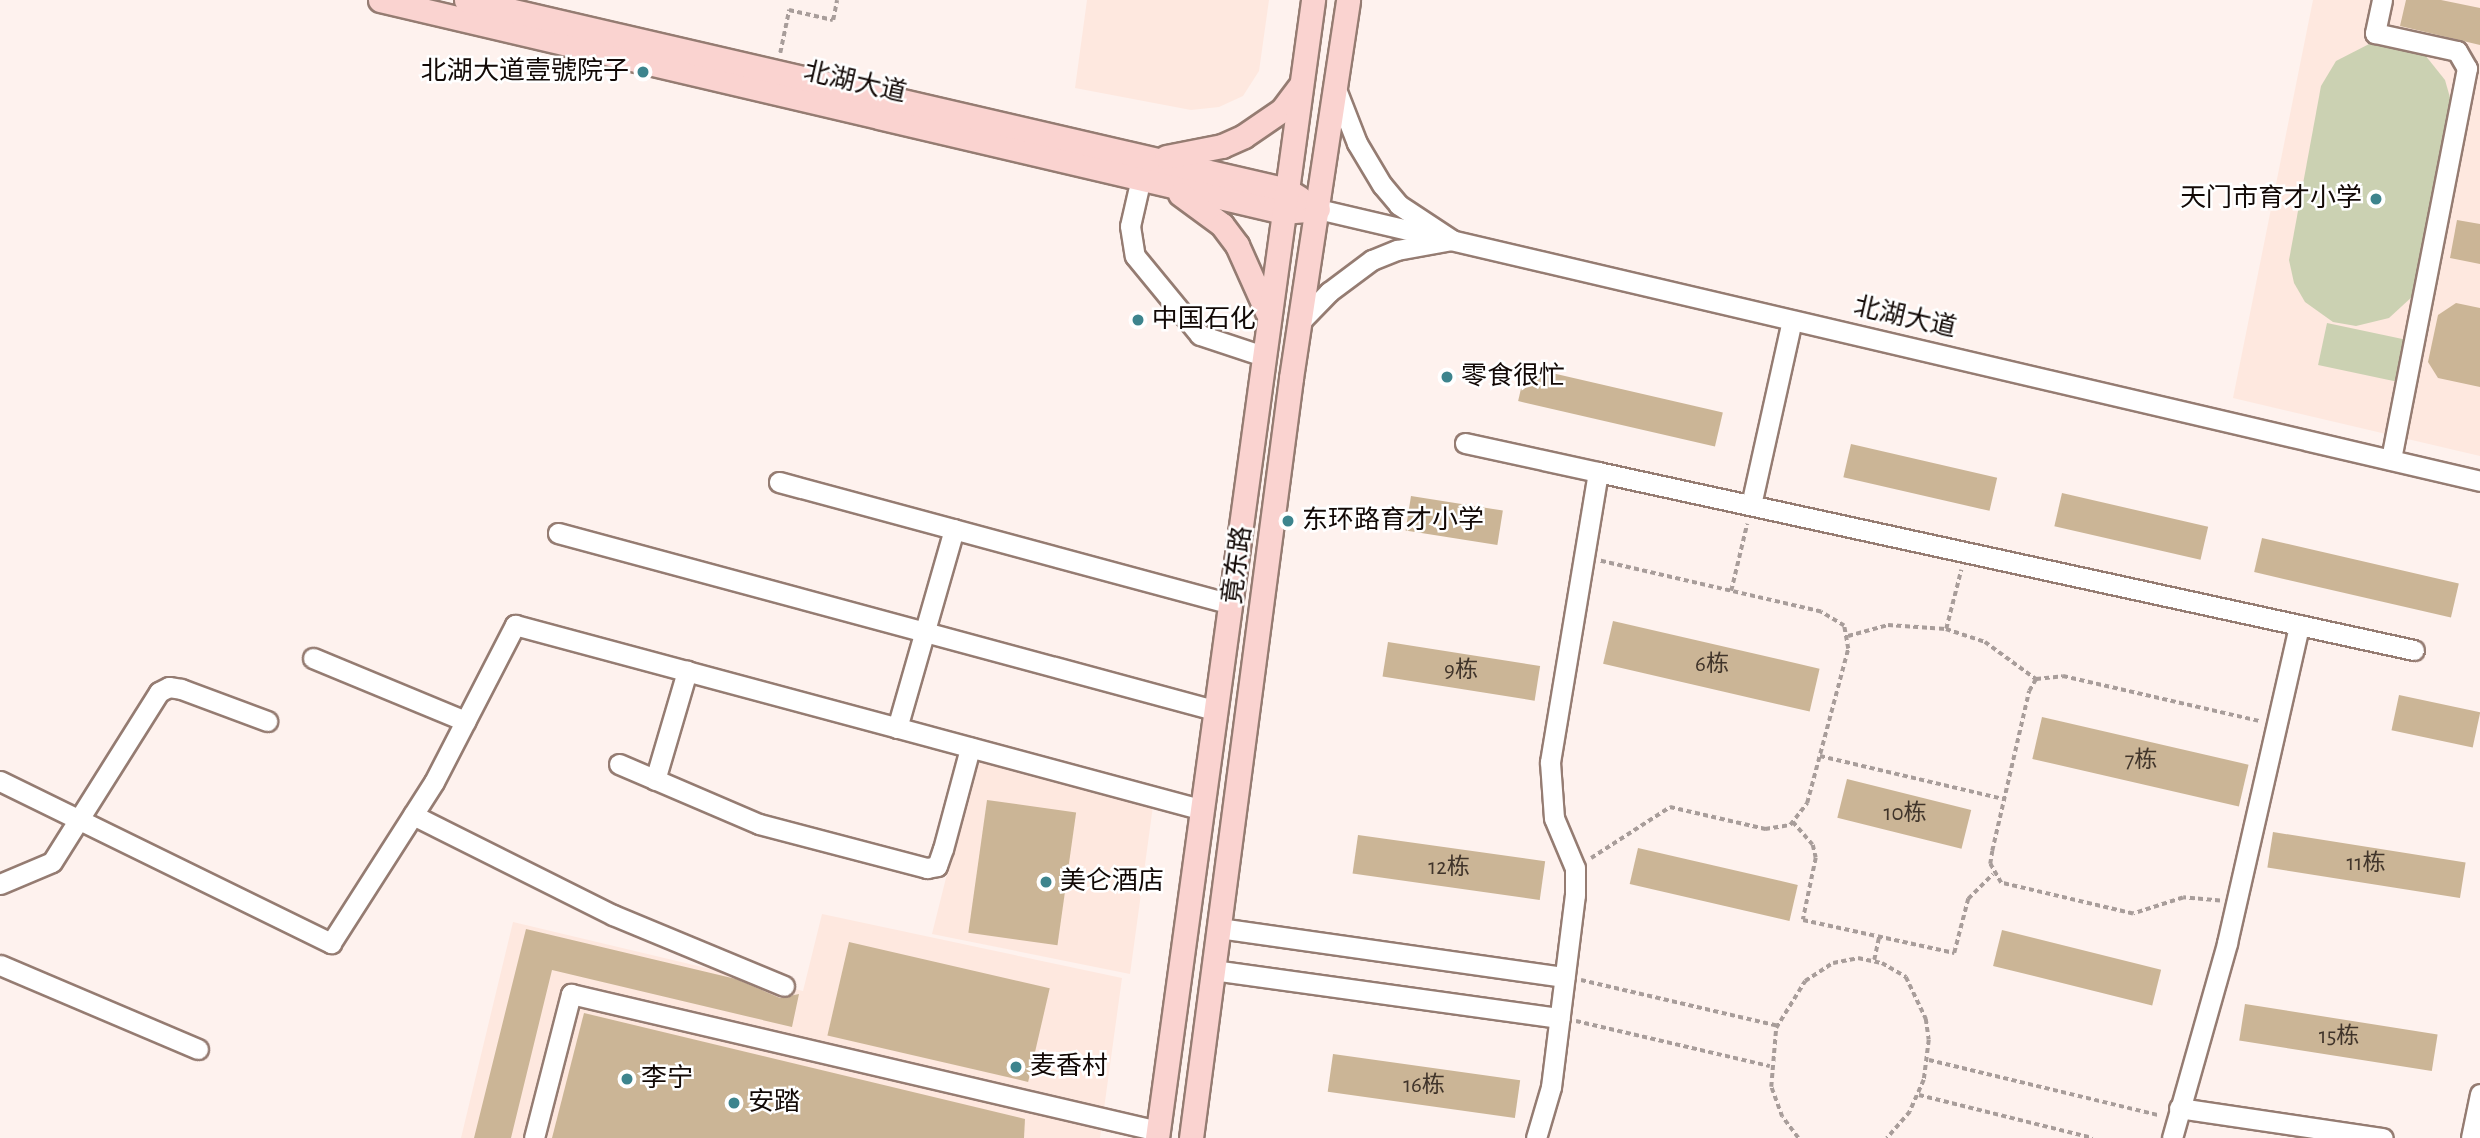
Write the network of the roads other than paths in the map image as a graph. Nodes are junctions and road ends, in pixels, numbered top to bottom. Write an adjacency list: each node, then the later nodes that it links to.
1 (380, 0): 6 (main road, 北湖大道)
2 (467, 0): 9 (main road, 北湖大道)
3 (1313, 0): 7 (main road, 竟东路)
4 (1348, 0): 8 (main road, 竟东路)
5 (2382, 0): 18 (street)
6 (421, 5): 9 (main road, 北湖大道)
7 (1302, 83): 9 (main road); 10 (main road, 竟东路)
8 (1336, 89): 11 (main road, 竟东路); 12 (street)
9 (1144, 168): 10 (main road, 北湖大道); 13 (main road); 16 (street)
10 (1285, 201): 11 (main road, 北湖大道); 13 (main road, 竟东路)
11 (1318, 209): 12 (street, 北湖大道); 15 (main road, 竟东路)
12 (1452, 240): 14 (street, 北湖大道); 15 (street)
13 (1268, 316): 16 (main road, 竟东路)
14 (1791, 320): 18 (street, 北湖大道); 22 (street)
15 (1300, 322): 43 (main road, 竟东路)
16 (1263, 356): 25 (main road, 竟东路)
17 (1465, 443): 19 (street)
18 (2390, 460): 20 (street, 北湖大道)
19 (1598, 472): 22 (street); 46 (street)
20 (2480, 481)
21 (779, 482): 23 (street)
22 (1751, 505): 26 (street)
23 (954, 529): 25 (street); 27 (street)
24 (558, 533): 27 (street)
25 (1229, 603): 31 (main road, 竟东路)
26 (2299, 625): 28 (street); 51 (street)
27 (925, 632): 31 (street); 34 (street)
28 (2414, 650)
29 (313, 658): 33 (street)
30 (687, 671): 33 (street); 34 (street); 38 (street)
31 (1214, 710): 39 (main road, 竟东路)
32 (267, 721): 41 (street)
33 (466, 721): 40 (street)
34 (897, 728): 35 (street)
35 (970, 748): 38 (street); 39 (street)
36 (619, 764): 38 (street)
37 (0, 780): 41 (street)
38 (655, 780)
39 (1200, 809): 52 (main road, 竟东路)
40 (413, 815): 41 (street); 47 (street)
41 (79, 820): 42 (street)
42 (0, 884)
43 (1219, 928): 45 (main road, 竟东路); 46 (street)
44 (0, 965): 49 (street)
45 (1213, 970): 48 (street); 54 (main road, 竟东路)
46 (1565, 977): 48 (street)
47 (784, 986)
48 (1560, 1018): 55 (street)
49 (198, 1049)
50 (2480, 1094): 57 (street)
51 (2176, 1122): 56 (street)
52 (1158, 1134): 53 (street)
53 (534, 1138)
54 (1191, 1138)
55 (1536, 1138)
56 (2384, 1138)
57 (2471, 1138)

